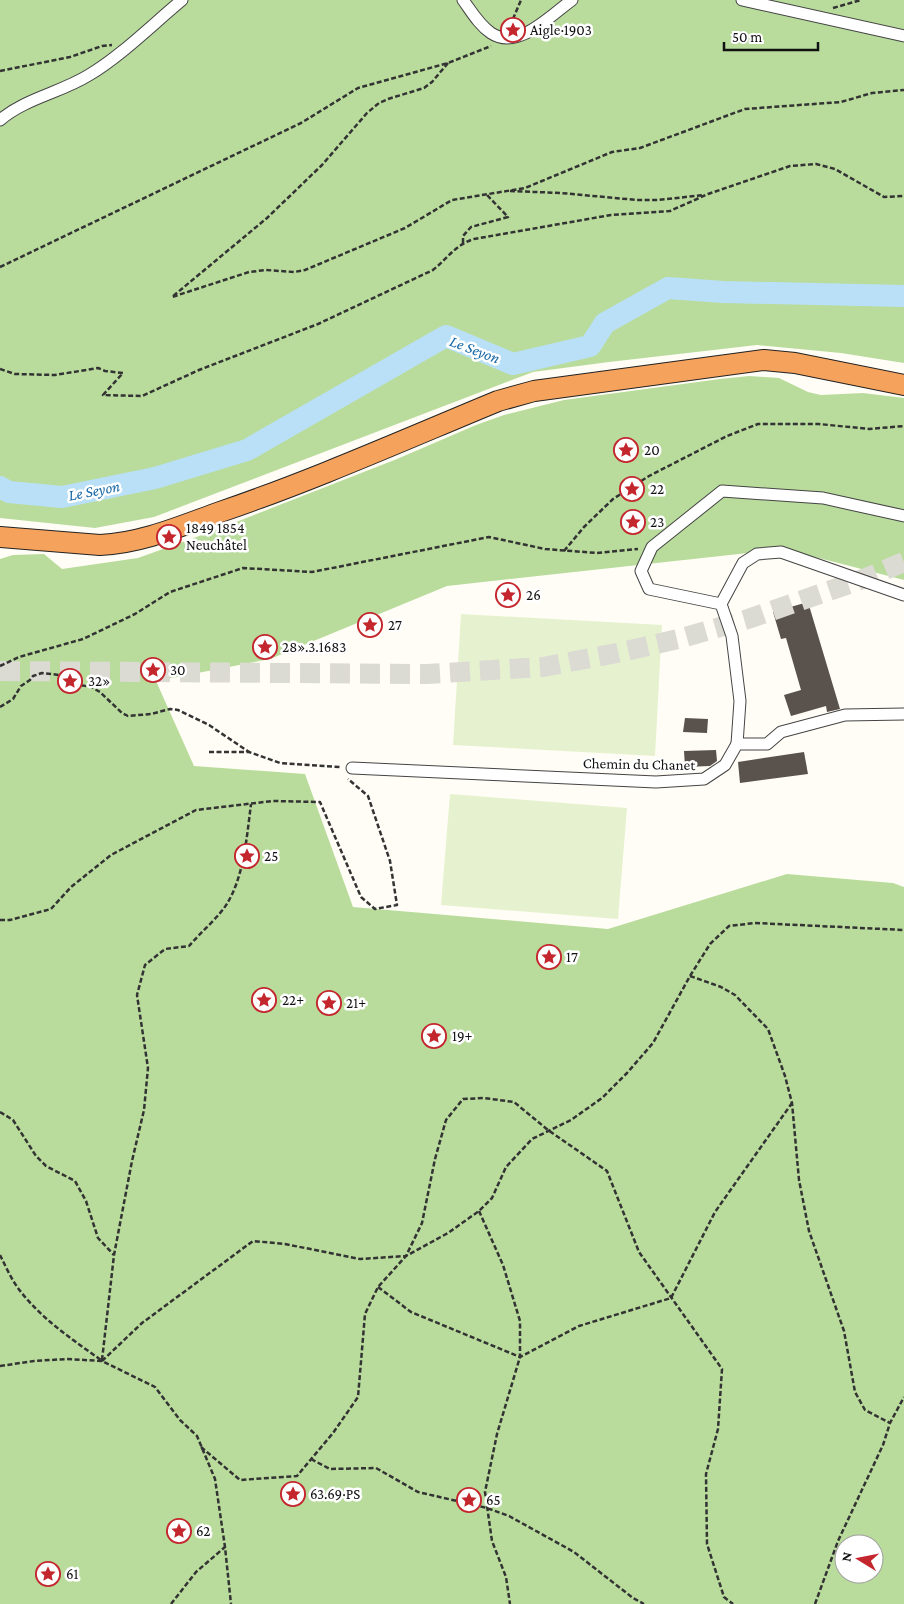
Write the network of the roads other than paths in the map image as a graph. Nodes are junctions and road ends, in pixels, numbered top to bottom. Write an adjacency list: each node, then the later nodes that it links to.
1 (182, 0): 6 (street)
2 (463, 0): 3 (street)
3 (572, 0)
4 (742, 0): 5 (street)
5 (904, 36)
6 (0, 120)
7 (904, 385): 9 (highway)
8 (904, 516): 11 (street)
9 (0, 537)
10 (904, 594): 11 (street)
11 (721, 604): 13 (street)
12 (904, 714): 13 (street)
13 (737, 744): 14 (street, Chemin du Chanet)
14 (352, 768)

